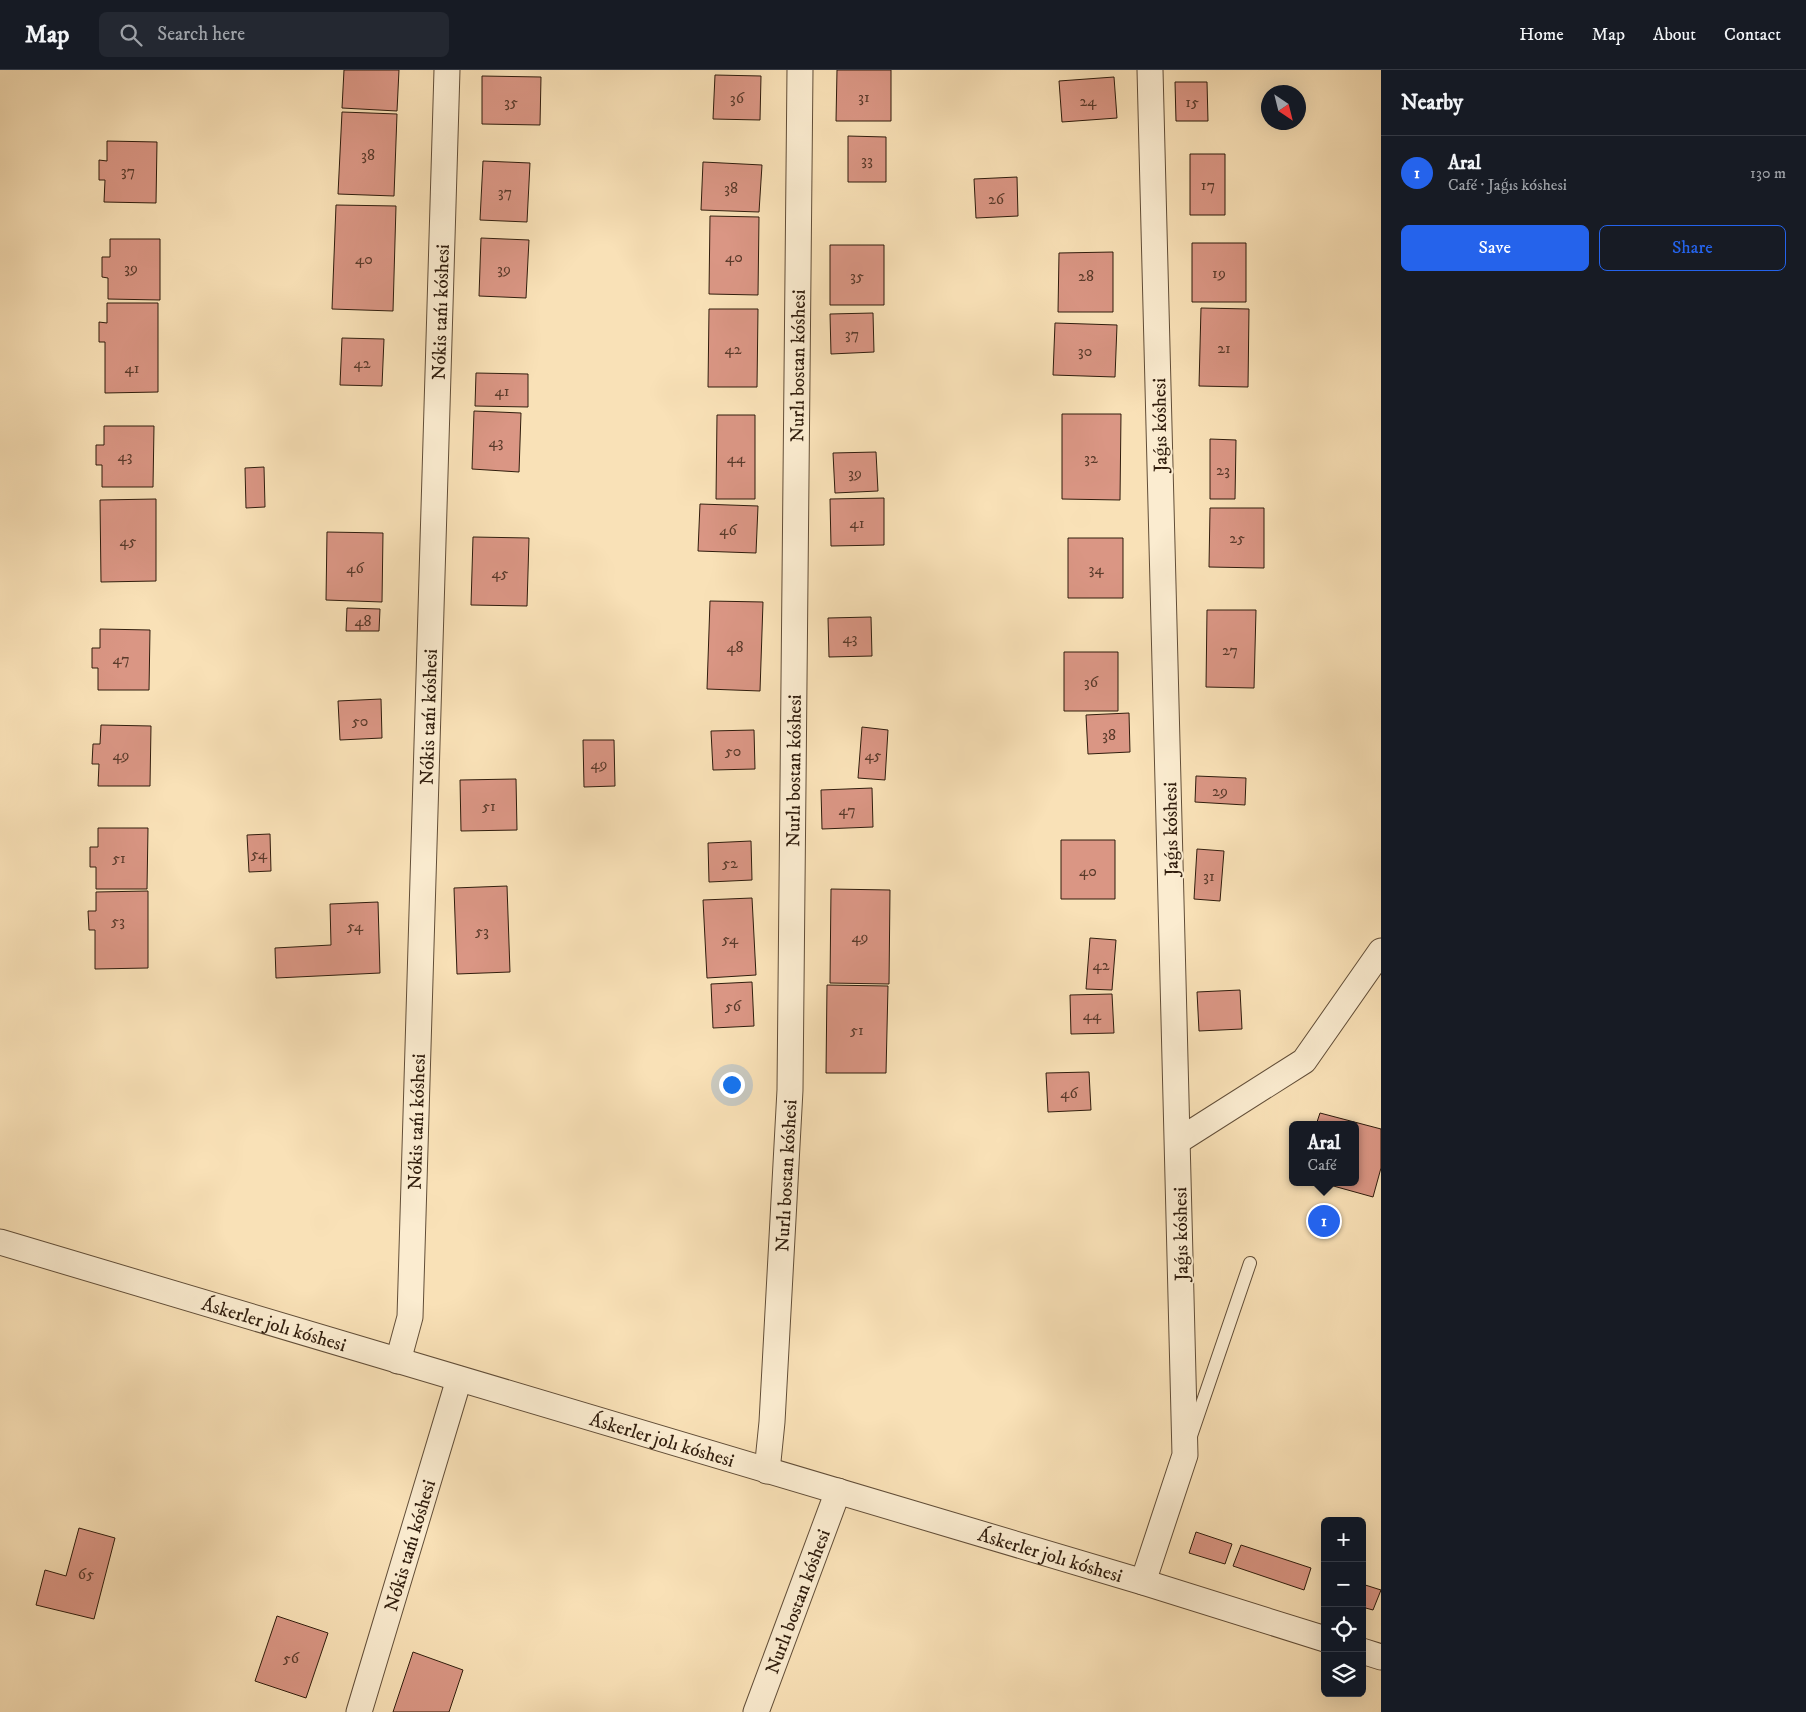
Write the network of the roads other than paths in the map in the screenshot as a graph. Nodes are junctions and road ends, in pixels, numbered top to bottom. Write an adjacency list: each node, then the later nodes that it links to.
1 (446, 70): 8 (street, Nókis tańı kóshesi)
2 (800, 70): 11 (street, Nurlı bostan kóshesi)
3 (1150, 70): 5 (street, Jaǵıs kóshesi)
4 (1381, 952): 5 (street)
5 (1178, 1140): 10 (street, Jaǵıs kóshesi)
6 (0, 1242): 8 (street, Áskerler jolı kóshesi)
7 (1250, 1263): 10 (lane)
8 (398, 1361): 9 (street, Áskerler jolı kóshesi)
9 (459, 1379): 11 (street, Áskerler jolı kóshesi); 17 (street, Nókis tańı kóshesi)
10 (1185, 1455): 13 (street, Jaǵıs kóshesi)
11 (767, 1470): 12 (street, Áskerler jolı kóshesi)
12 (838, 1491): 13 (street, Áskerler jolı kóshesi); 18 (street, Nurlı bostan kóshesi)
13 (1143, 1582): 14 (street, Áskerler jolı kóshesi)
14 (1321, 1639)
15 (1365, 1652): 16 (street)
16 (1381, 1657)
17 (359, 1712)
18 (756, 1712)

